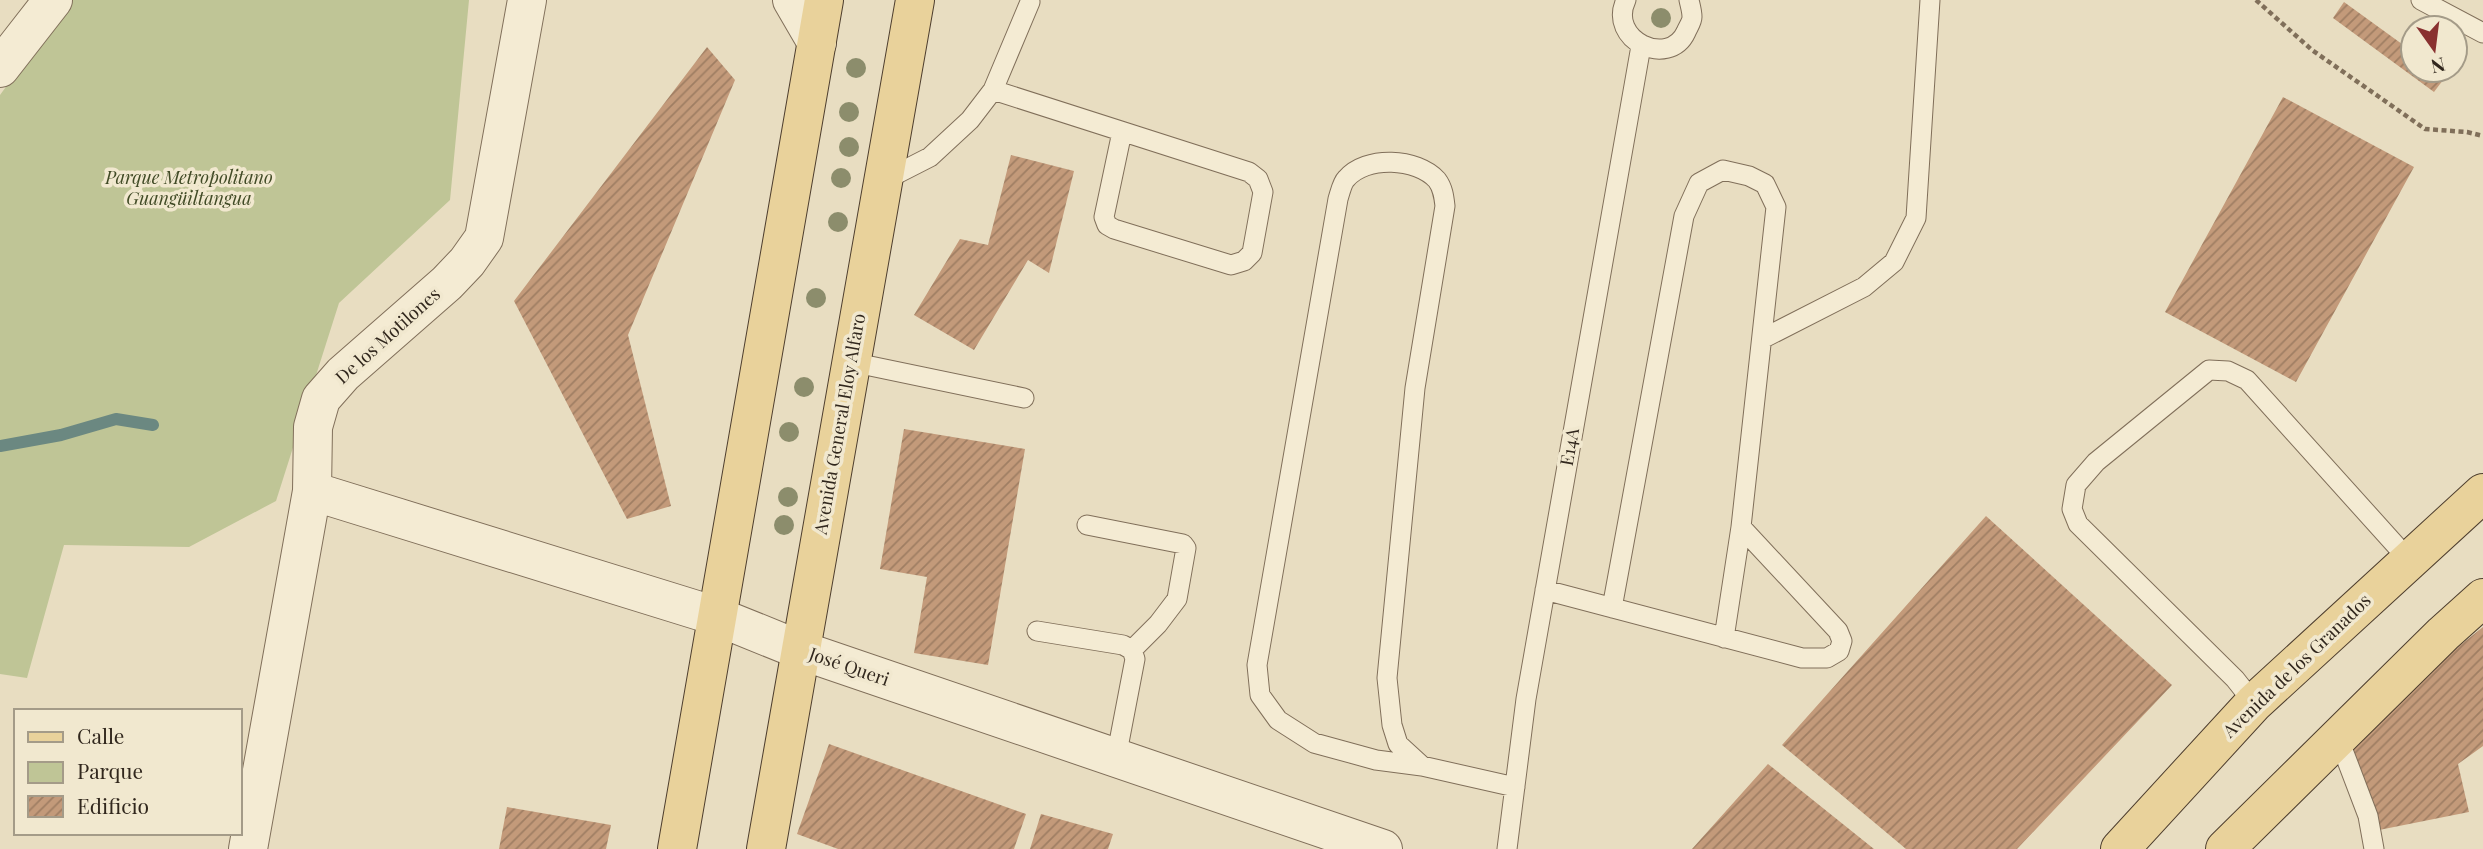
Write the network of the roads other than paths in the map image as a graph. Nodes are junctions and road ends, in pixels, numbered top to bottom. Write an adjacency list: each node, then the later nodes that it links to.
1 (53, 0): 14 (street)
2 (527, 0): 21 (street, De los Motilones)
3 (793, 0): 12 (street)
4 (824, 0): 12 (main road)
5 (915, 0): 17 (main road, Avenida General Eloy Alfaro)
6 (1626, 0): 13 (lane)
7 (1689, 0): 13 (lane)
8 (1930, 0): 18 (lane)
9 (2421, 0): 11 (lane)
10 (1030, 2): 15 (lane)
11 (2483, 33)
12 (817, 43): 29 (main road)
13 (1641, 46): 26 (lane, E14A)
14 (0, 68)
15 (993, 90): 16 (lane); 17 (lane)
16 (1122, 132): 16 (lane)
17 (883, 181): 19 (main road, Avenida General Eloy Alfaro)
18 (1762, 339): 24 (lane); 28 (lane)
19 (851, 362): 20 (lane); 32 (main road, Avenida General Eloy Alfaro)
20 (1024, 398)
21 (312, 491): 29 (street, José Queri); 40 (street, De los Motilones)
22 (2483, 493): 25 (main road, Avenida de los Granados)
23 (1087, 525): 33 (lane)
24 (1741, 527): 31 (lane); 31 (lane)
25 (2409, 560): 34 (main road, Avenida de los Granados); 34 (lane)
26 (1545, 590): 28 (lane); 38 (lane, E14A)
27 (2483, 598): 35 (main road)
28 (1612, 608): 31 (lane)
29 (716, 615): 32 (street, José Queri); 41 (main road)
30 (1037, 631): 33 (lane)
31 (1724, 638)
32 (800, 650): 36 (street, José Queri); 42 (main road, Avenida General Eloy Alfaro)
33 (1132, 650): 36 (lane)
34 (2254, 703): 44 (main road, Avenida de los Granados)
35 (2338, 737): 45 (main road); 46 (lane)
36 (1116, 758): 39 (street, José Queri)
37 (1422, 766): 37 (lane); 38 (lane)
38 (1515, 787): 43 (lane, E14A)
39 (1374, 848)
40 (248, 849)
41 (677, 849)
42 (766, 849)
43 (1507, 849)
44 (2120, 849)
45 (2225, 849)
46 (2374, 849)

